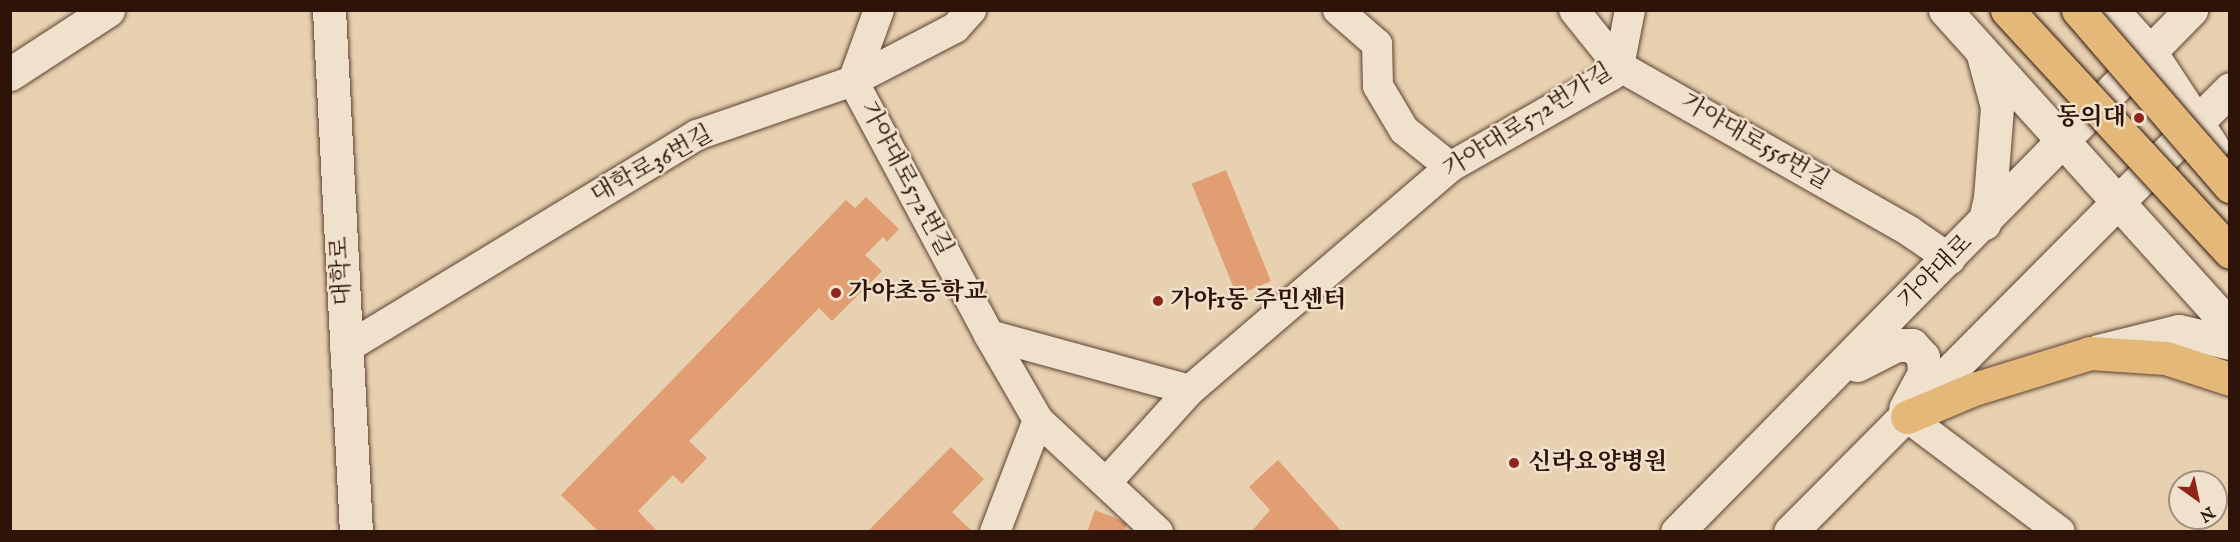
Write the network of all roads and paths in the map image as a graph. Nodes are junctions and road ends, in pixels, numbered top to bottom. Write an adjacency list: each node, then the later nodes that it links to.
1 (108, 10): 16 (main road)
2 (330, 10): 31 (main road, 대학로)
3 (879, 10): 17 (street, 가야대로572번길)
4 (971, 10): 17 (street, 대학로36번길)
5 (1338, 10): 21 (street)
6 (1574, 10): 15 (street, 가야대로556번길)
7 (1629, 10): 15 (street, 가야대로572번가길)
8 (1945, 10): 13 (main road)
9 (2007, 10): 26 (highway, bridge)
10 (2078, 10): 23 (highway, bridge)
11 (2112, 10): 14 (main road)
12 (2191, 10): 14 (main road, 가야대로)
13 (1982, 51): 20 (main road); 25 (main road)
14 (2151, 53): 19 (main road); 20 (main road, 가야대로)
15 (1619, 66): 21 (street, 가야대로572번가길); 27 (street, 가야대로556번길)
16 (10, 74)
17 (854, 81): 29 (street, 가야대로572번길); 31 (street, 대학로36번길)
18 (2229, 89): 19 (main road)
19 (2198, 123): 22 (main road); 24 (main road)
20 (2064, 139): 24 (main road); 25 (main road, 가야대로)
21 (1450, 166): 35 (street, 가야대로572번가길)
22 (2229, 174)
23 (2229, 186)
24 (2118, 201): 28 (main road); 37 (main road)
25 (1984, 223): 27 (main road, 가야대로)
26 (2229, 252)
27 (1950, 259): 33 (main road, 가야대로)
28 (2229, 327)
29 (989, 334): 35 (street); 36 (street, 가야대로572번길)
30 (2229, 343): 32 (main road)
31 (345, 349): 39 (main road, 대학로)
32 (2090, 353): 34 (highway); 37 (highway)
33 (1831, 378): 37 (main road); 42 (main road, 가야대로)
34 (2229, 379)
35 (1190, 390): 38 (street, 가야대로572번가길)
36 (1038, 420): 38 (street, 가야대로572번길); 40 (street)
37 (1900, 424): 43 (main road); 44 (street)
38 (1106, 483): 41 (street, 가야대로572번길)
39 (351, 530)
40 (994, 531)
41 (1158, 531)
42 (1677, 531)
43 (1790, 531)
44 (2060, 531)

